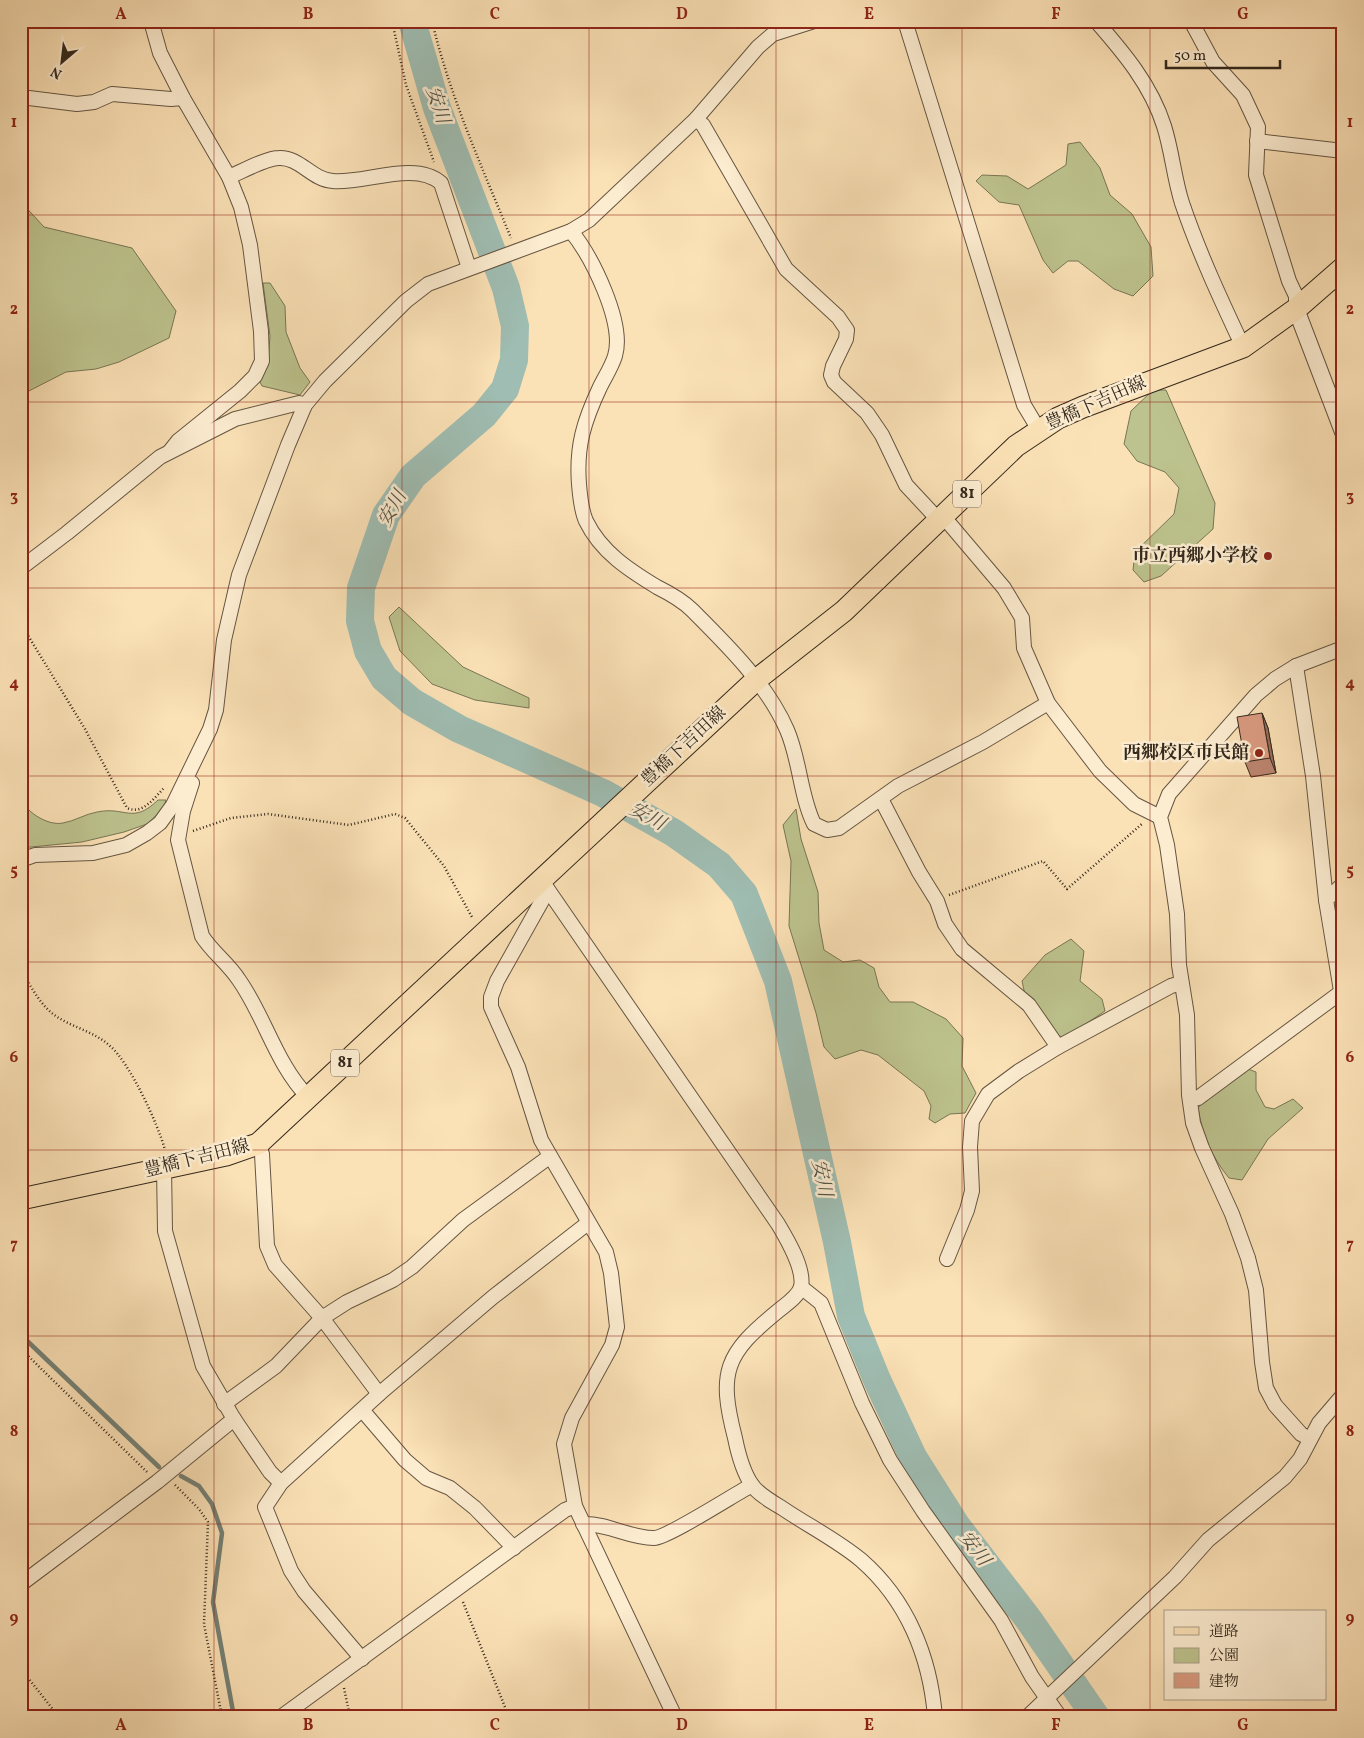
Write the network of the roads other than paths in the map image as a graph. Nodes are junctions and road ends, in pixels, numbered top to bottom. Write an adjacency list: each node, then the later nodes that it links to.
1 (151, 21): 9 (street)
2 (767, 21): 7 (street)
3 (814, 21): 7 (street)
4 (905, 21): 20 (street)
5 (1096, 21): 18 (street)
6 (1191, 21): 11 (street)
7 (773, 34): 10 (street)
8 (21, 96): 9 (street)
9 (183, 98): 13 (street)
10 (696, 119): 14 (street); 23 (street)
11 (1257, 141): 12 (street); 17 (street)
12 (1343, 151)
13 (229, 177): 15 (street); 22 (street)
14 (572, 231): 15 (street); 27 (street)
15 (475, 266): 19 (street)
16 (1343, 268): 17 (main road, 豊橋下吉田線 / 81)
17 (1296, 309): 18 (main road, 豊橋下吉田線 / 81); 21 (street)
18 (1243, 347): 20 (main road, 豊橋下吉田線 / 81)
19 (305, 405): 22 (street); 29 (street)
20 (1038, 430): 23 (main road, 豊橋下吉田線 / 81)
21 (1343, 432)
22 (170, 451): 24 (street)
23 (942, 518): 27 (main road, 豊橋下吉田線 / 81); 28 (street)
24 (21, 568)
25 (1343, 648): 26 (street)
26 (1296, 666): 31 (street); 35 (street)
27 (756, 680): 30 (street); 34 (main road, 豊橋下吉田線 / 81)
28 (1048, 702): 30 (street); 31 (street)
29 (190, 773): 32 (street); 39 (street)
30 (881, 799): 38 (street)
31 (1156, 816): 36 (street)
32 (21, 860)
33 (1343, 884): 35 (street)
34 (545, 885): 39 (main road, 豊橋下吉田線 / 81); 42 (street); 47 (street)
35 (1326, 900): 37 (street)
36 (1181, 983): 38 (street); 40 (street)
37 (1342, 998): 40 (street)
38 (1058, 1047): 46 (street)
39 (308, 1097): 41 (main road, 豊橋下吉田線 / 81)
40 (1190, 1099): 54 (street)
41 (258, 1144): 43 (main road, 豊橋下吉田線 / 81); 48 (street)
42 (550, 1157): 45 (street); 48 (street)
43 (164, 1167): 44 (main road, 豊橋下吉田線 / 81); 51 (street)
44 (21, 1199)
45 (588, 1223): 49 (street); 57 (street)
46 (947, 1260)
47 (801, 1287): 56 (street); 62 (street)
48 (322, 1318): 49 (street); 51 (street)
49 (379, 1394): 52 (street)
50 (1343, 1395): 54 (street)
51 (224, 1404): 53 (street)
52 (363, 1411): 55 (street); 59 (street)
53 (234, 1419): 55 (street); 60 (street)
54 (1310, 1439): 62 (street)
55 (281, 1483): 61 (street)
56 (752, 1485): 58 (street); 65 (street)
57 (575, 1506): 58 (street); 59 (street)
58 (583, 1524): 64 (street)
59 (514, 1548): 61 (street)
60 (21, 1584)
61 (362, 1659): 63 (street)
62 (1050, 1694): 66 (street); 67 (street)
63 (281, 1717)
64 (675, 1717)
65 (935, 1717)
66 (1027, 1717)
67 (1060, 1717)

